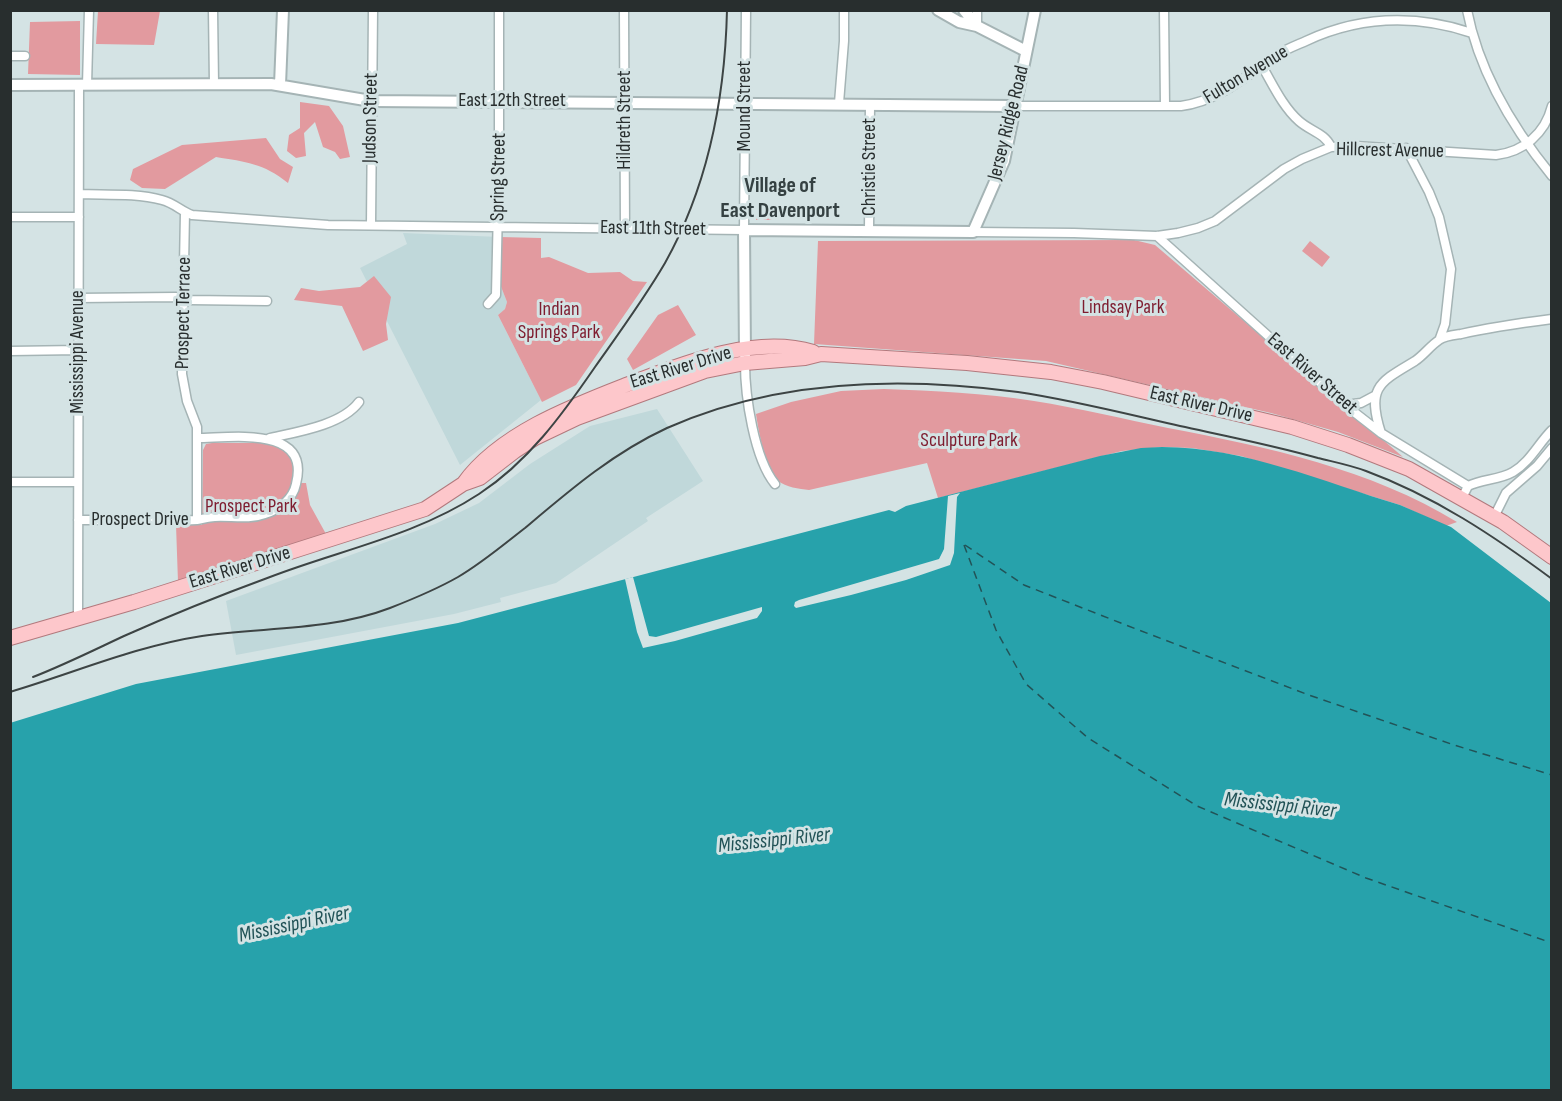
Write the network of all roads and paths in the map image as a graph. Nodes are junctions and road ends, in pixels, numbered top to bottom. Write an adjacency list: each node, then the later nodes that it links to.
1 (89, 10): 23 (street, Mississippi Avenue)
2 (213, 10): 21 (street)
3 (283, 10): 24 (street)
4 (373, 10): 25 (street, Judson Street)
5 (499, 10): 26 (street, Spring Street)
6 (624, 10): 27 (street, Hildreth Street)
7 (746, 10): 28 (street, Mound Street)
8 (844, 10): 29 (street, Christie Street)
9 (938, 10): 15 (street)
10 (964, 10): 15 (street)
11 (977, 10): 15 (street)
12 (1035, 10): 17 (street, Jersey Ridge Road)
13 (1164, 10): 32 (street)
14 (1467, 10): 16 (street)
15 (977, 26): 17 (street)
16 (1472, 33): 20 (street, Fulton Avenue); 34 (street)
17 (1026, 51): 31 (street, Jersey Ridge Road)
18 (25, 56): 19 (street)
19 (10, 57)
20 (1262, 66): 32 (street, Fulton Avenue); 35 (street)
21 (214, 84): 23 (street, East 12th Street); 24 (street, East 12th Street)
22 (10, 85): 23 (street, East 12th Street)
23 (83, 85): 38 (street, Mississippi Avenue)
24 (280, 86): 25 (street, East 12th Street)
25 (371, 101): 26 (street, East 12th Street); 42 (street, Judson Street)
26 (500, 101): 27 (street, East 12th Street); 43 (street, Spring Street)
27 (624, 102): 28 (street, East 12th Street); 44 (street, Hildreth Street)
28 (744, 103): 29 (street, East 12th Street); 45 (street, Mound Street)
29 (839, 104): 30 (street, East 12th Street)
30 (870, 104): 31 (street, East 12th Street); 46 (street, Christie Street)
31 (1015, 106): 32 (street, Fulton Avenue); 47 (street, Jersey Ridge Road)
32 (1165, 106)
33 (1551, 106): 34 (street)
34 (1528, 143): 36 (street, Hillcrest Avenue); 37 (street)
35 (1331, 147): 36 (street, Hillcrest Avenue); 48 (street, Hillcrest Avenue)
36 (1406, 148): 54 (street)
37 (1551, 176)
38 (80, 194): 39 (street); 41 (street, Mississippi Avenue)
39 (185, 212): 42 (street, East 11th Street); 50 (street, Prospect Terrace)
40 (10, 217): 41 (street)
41 (79, 217): 49 (street, Mississippi Avenue)
42 (370, 225): 43 (street, East 11th Street)
43 (498, 227): 44 (street, East 11th Street); 52 (street, Spring Street)
44 (625, 229): 45 (street, East 11th Street)
45 (744, 230): 46 (street, East 11th Street); 57 (street, Mound Street)
46 (870, 231): 47 (street, East 11th Street)
47 (973, 232): 48 (street, East 11th Street)
48 (1157, 236): 60 (street, East River Street)
49 (78, 298): 50 (street); 55 (street, Mississippi Avenue)
50 (183, 299): 51 (street); 64 (street, Prospect Terrace)
51 (267, 301)
52 (488, 304)
53 (1551, 319): 54 (street)
54 (1440, 338): 58 (street)
55 (79, 350): 56 (street); 71 (street, Mississippi Avenue)
56 (10, 351)
57 (744, 356): 72 (street, Mound Street); 73 (main road, East River Drive); 78 (main road, East River Drive)
58 (1376, 395): 60 (street); 63 (street)
59 (359, 402): 62 (street)
60 (1345, 405): 63 (street, East River Street)
61 (1551, 430): 68 (street)
62 (298, 433): 65 (street); 67 (street)
63 (1381, 433): 73 (street, East River Street)
64 (197, 438): 65 (street); 76 (street, Prospect Terrace)
65 (269, 438): 67 (street)
66 (1551, 448): 69 (street)
67 (292, 452): 76 (street, Prospect Drive)
68 (1513, 472): 69 (street); 73 (street)
69 (1519, 480): 74 (street)
70 (10, 482): 71 (street)
71 (78, 482): 75 (street, Mississippi Avenue)
72 (775, 484)
73 (1465, 492): 74 (main road, East River Drive)
74 (1494, 516): 77 (main road, East River Drive)
75 (78, 520): 76 (street, Prospect Drive); 78 (street, Mississippi Avenue)
76 (197, 520)
77 (1551, 556)
78 (78, 618): 79 (main road, East River Drive)
79 (10, 638)

